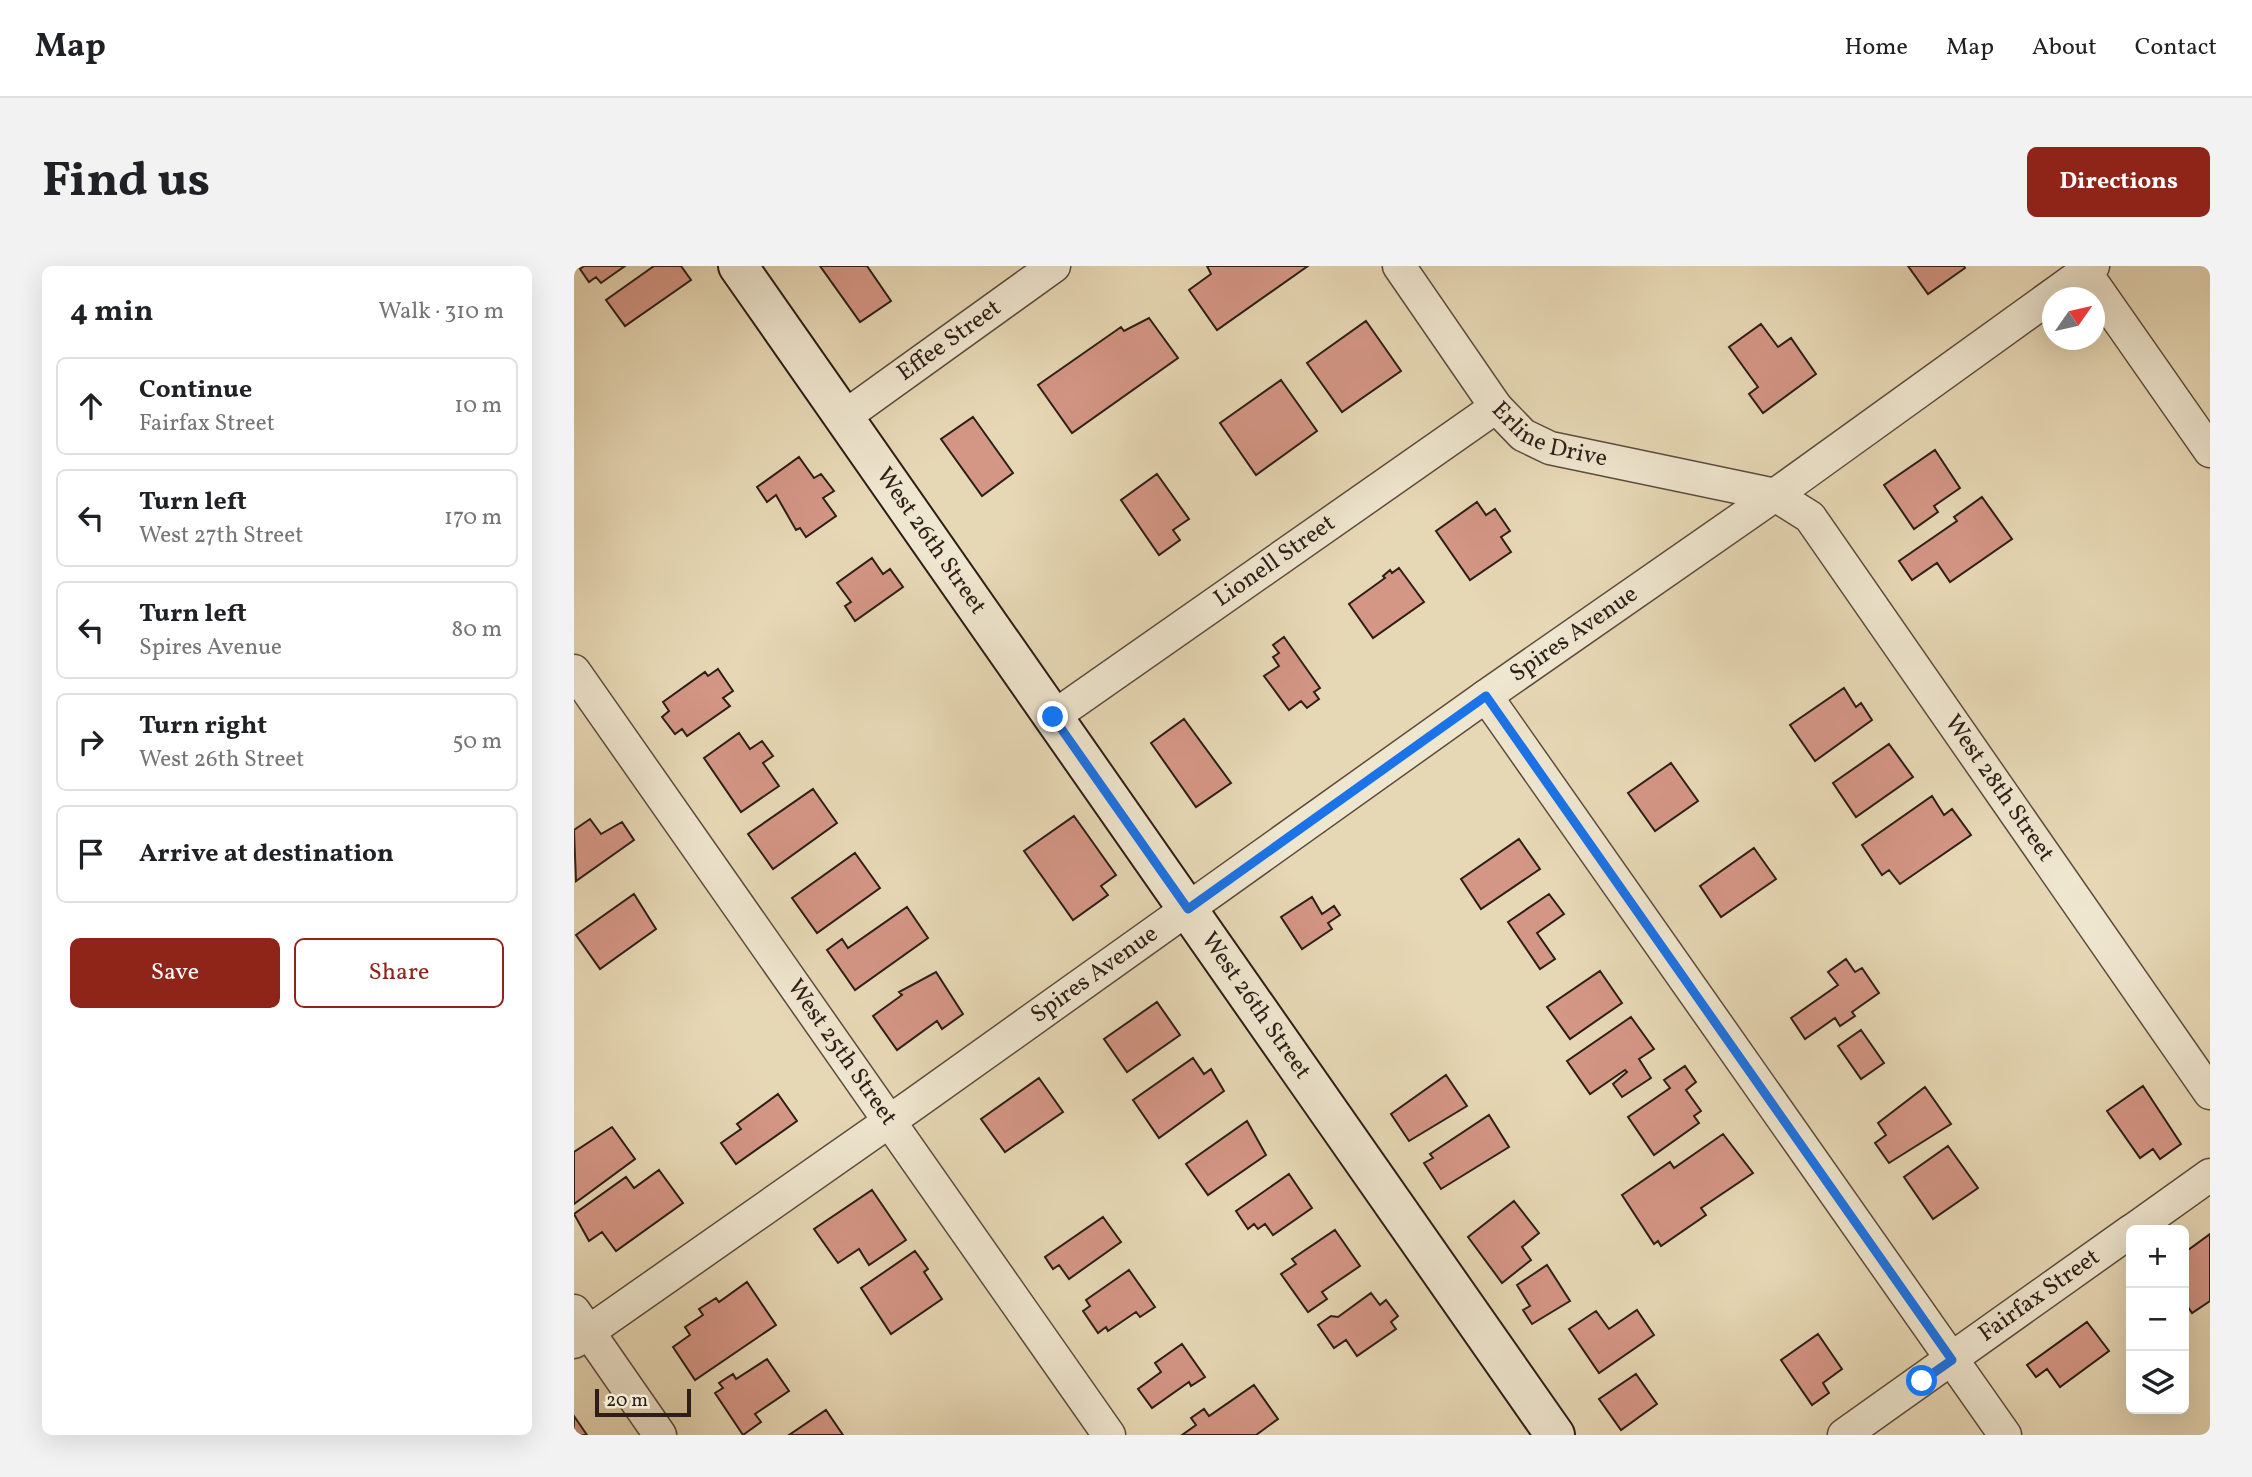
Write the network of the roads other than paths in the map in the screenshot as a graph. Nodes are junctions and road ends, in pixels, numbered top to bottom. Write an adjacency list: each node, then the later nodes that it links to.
1 (738, 266): 6 (main road, West 26th Street)
2 (1054, 266): 6 (street, Effee Street)
3 (1399, 266): 5 (street, Erline Drive)
4 (2089, 269): 7 (street); 8 (street, Spires Avenue)
5 (1496, 407): 8 (street, Erline Drive); 11 (street, Lionell Street)
6 (844, 417): 11 (main road, West 26th Street)
7 (2210, 451)
8 (1775, 495): 10 (street, Spires Avenue); 13 (street, West 28th Street)
9 (574, 671): 14 (street, West 25th Street)
10 (1486, 696): 12 (street, Spires Avenue); 19 (street)
11 (1053, 717): 12 (main road, West 26th Street)
12 (1188, 909): 14 (street, Spires Avenue); 22 (main road, West 26th Street)
13 (2210, 1093)
14 (889, 1122): 18 (street, Spires Avenue); 21 (street, West 25th Street)
15 (2210, 1175): 16 (street, Fairfax Street)
16 (2140, 1225)
17 (2126, 1235): 19 (street, Fairfax Street)
18 (579, 1328): 20 (street)
19 (1952, 1360): 23 (street, Fairfax Street); 24 (street)
20 (660, 1435)
21 (1109, 1435)
22 (1555, 1435)
23 (1844, 1435)
24 (2005, 1435)

